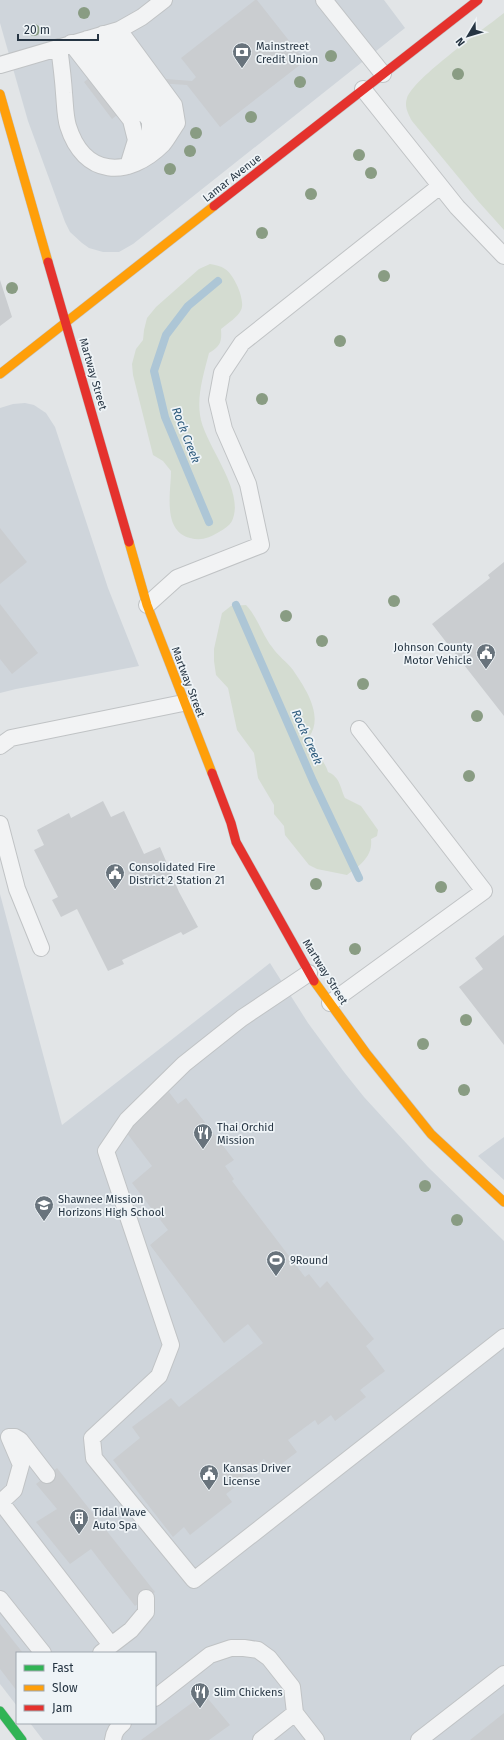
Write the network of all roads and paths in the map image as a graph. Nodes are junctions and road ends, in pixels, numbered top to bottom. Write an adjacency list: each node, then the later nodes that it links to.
1 (164, 0): 4 (lane)
2 (324, 0): 9 (lane)
3 (478, 0): 9 (street, Lamar Avenue)
4 (119, 30): 5 (lane); 12 (lane)
5 (103, 34): 6 (lane); 12 (lane)
6 (87, 39): 7 (lane); 13 (lane)
7 (65, 45): 8 (lane); 13 (lane); 13 (lane)
8 (0, 65)
9 (383, 74): 10 (street, Lamar Avenue)
10 (364, 89): 14 (lane); 16 (street, Lamar Avenue)
11 (0, 94): 16 (street, Martway Street)
12 (163, 143): 13 (lane)
13 (134, 163)
14 (440, 186): 15 (lane); 18 (lane)
15 (504, 256)
16 (66, 323): 17 (street, Lamar Avenue); 18 (street, Martway Street)
17 (0, 374)
18 (147, 605): 19 (street, Martway Street)
19 (183, 703): 21 (lane); 24 (street, Martway Street)
20 (358, 729): 25 (lane)
21 (0, 746)
22 (0, 824): 23 (lane)
23 (41, 948)
24 (309, 973): 25 (street, Martway Street); 27 (lane)
25 (330, 1003): 26 (street, Martway Street)
26 (504, 1202)
27 (504, 1337)
28 (4, 1438): 29 (lane); 30 (lane)
29 (47, 1476)
30 (0, 1502): 33 (lane)
31 (146, 1598): 33 (lane)
32 (0, 1599): 34 (lane)
33 (106, 1649)
34 (42, 1652)
35 (504, 1674): 44 (lane)
36 (156, 1697): 37 (lane)
37 (295, 1713): 42 (lane); 43 (lane)
38 (6, 1720): 40 (street)
39 (122, 1724): 41 (lane)
40 (22, 1740)
41 (113, 1740)
42 (261, 1740)
43 (316, 1740)
44 (419, 1740)

